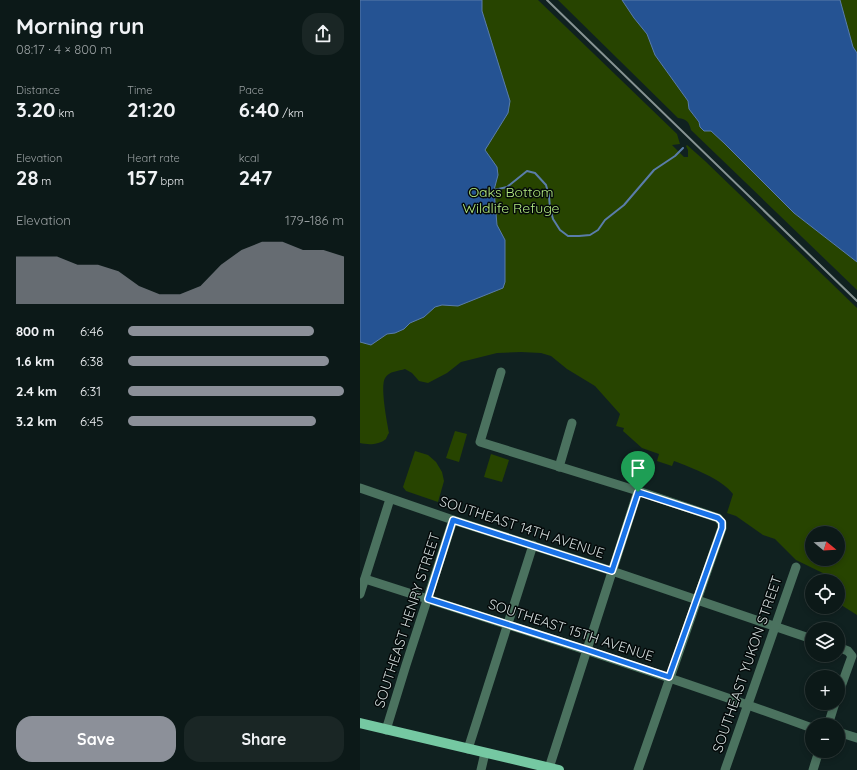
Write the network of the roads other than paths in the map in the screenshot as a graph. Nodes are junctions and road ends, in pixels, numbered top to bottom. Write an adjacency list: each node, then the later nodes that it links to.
1 (501, 372): 3 (street)
2 (572, 423): 3 (street)
3 (559, 467): 5 (street)
4 (360, 488): 6 (street, SOUTHEAST 14TH AVENUE)
5 (638, 492): 10 (street); 14 (street)
6 (390, 499): 7 (street, SOUTHEAST 14TH AVENUE); 11 (street)
7 (453, 520): 8 (street, SOUTHEAST 14TH AVENUE); 13 (street, SOUTHEAST HENRY STREET)
8 (533, 545): 10 (street, SOUTHEAST 14TH AVENUE); 15 (street)
9 (796, 567): 16 (street, SOUTHEAST YUKON STREET)
10 (612, 571): 14 (street, SOUTHEAST 14TH AVENUE); 18 (street)
11 (365, 579): 12 (street); 13 (street, SOUTHEAST 15TH AVENUE)
12 (360, 594)
13 (428, 599): 15 (street, SOUTHEAST 15TH AVENUE); 25 (street, SOUTHEAST HENRY STREET)
14 (697, 599): 16 (street, SOUTHEAST 14TH AVENUE); 21 (street)
15 (508, 624): 18 (street, SOUTHEAST 15TH AVENUE); 28 (street)
16 (775, 626): 17 (street, SOUTHEAST 14TH AVENUE); 22 (street, SOUTHEAST YUKON STREET)
17 (805, 637)
18 (588, 650): 21 (street, SOUTHEAST 15TH AVENUE); 31 (street)
19 (845, 650): 20 (street)
20 (845, 676)
21 (669, 677): 22 (street, SOUTHEAST 15TH AVENUE); 33 (street)
22 (748, 704): 24 (street, SOUTHEAST 15TH AVENUE); 34 (street, SOUTHEAST YUKON STREET)
23 (360, 723): 25 (main road)
24 (805, 725)
25 (386, 730): 28 (main road)
26 (845, 734): 27 (street)
27 (857, 738)
28 (468, 749): 29 (main road)
29 (485, 753): 31 (main road); 32 (street)
30 (817, 758): 35 (street)
31 (554, 769)
32 (481, 770)
33 (638, 770)
34 (725, 770)
35 (813, 770)

